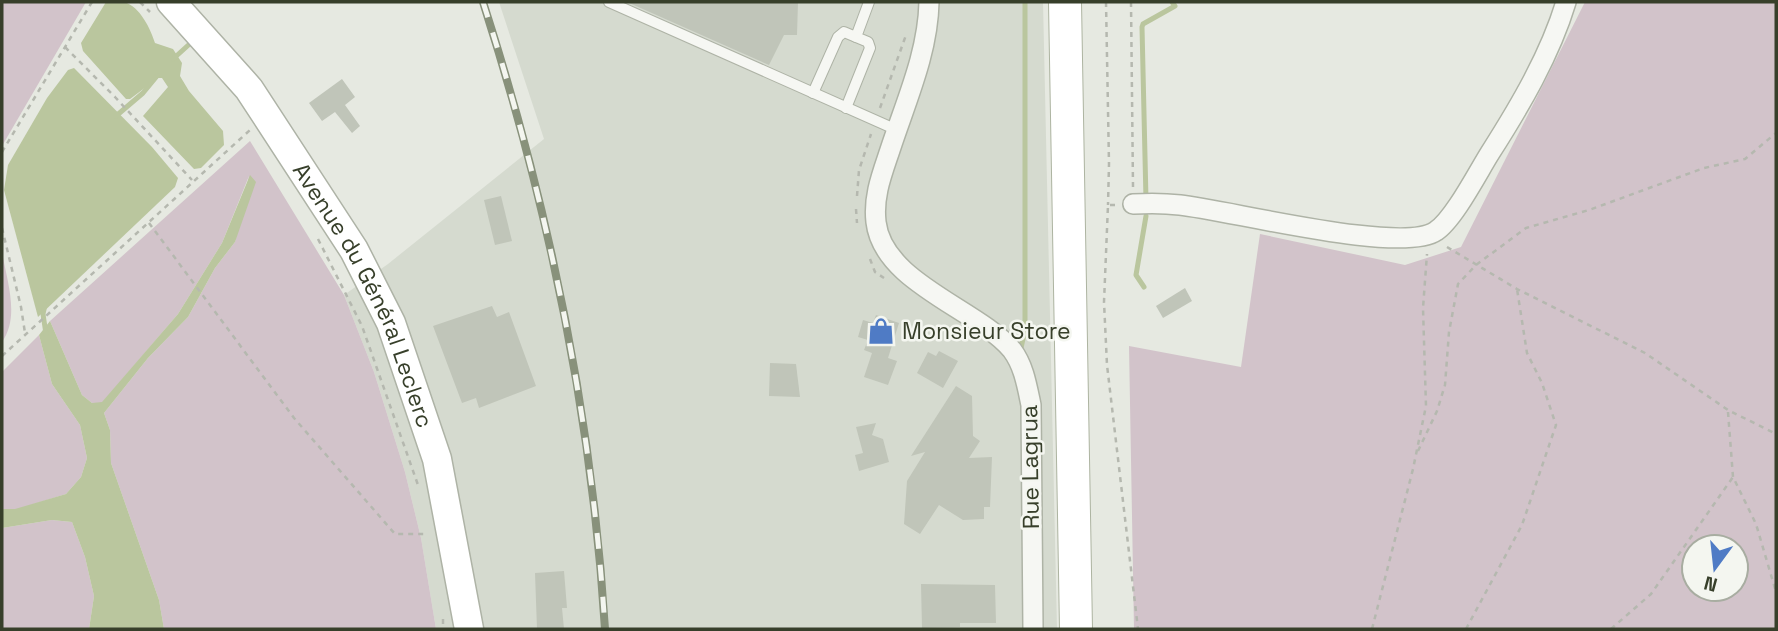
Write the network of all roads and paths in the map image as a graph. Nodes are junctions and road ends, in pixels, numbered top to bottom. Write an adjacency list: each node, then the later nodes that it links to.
1 (92, 2): 11 (path)
2 (609, 2): 12 (lane)
3 (869, 2): 10 (lane)
4 (929, 2): 15 (street, Rue Lagrua)
5 (1065, 2): 40 (main road)
6 (1106, 2): 20 (path)
7 (1131, 2): 19 (path)
8 (1566, 2): 24 (street)
9 (189, 22): 38 (main road, Avenue du Général Leclerc)
10 (856, 37): 12 (lane); 13 (lane)
11 (65, 47): 17 (path); 18 (path)
12 (813, 93): 13 (lane)
13 (846, 108): 15 (lane)
14 (252, 128): 18 (path)
15 (897, 130): 39 (street, Rue Lagrua)
16 (1776, 133): 25 (path)
17 (2, 152)
18 (192, 180): 21 (path)
19 (1133, 204): 20 (path); 24 (street)
20 (1108, 205): 41 (path)
21 (149, 223): 27 (path); 34 (path)
22 (2, 228): 27 (path)
23 (313, 230): 33 (path)
24 (1428, 235): 25 (path); 31 (path)
25 (1476, 265): 26 (path); 31 (path)
26 (1517, 289): 29 (path); 43 (path)
27 (25, 333): 28 (path)
28 (2, 356)
29 (1728, 410): 30 (path); 32 (path)
30 (1776, 434)
31 (1416, 455): 42 (path)
32 (1733, 477): 35 (path); 44 (path)
33 (418, 486)
34 (430, 534)
35 (1776, 592)
36 (442, 615): 37 (path)
37 (443, 629)
38 (469, 629)
39 (1033, 629)
40 (1076, 629)
41 (1138, 629)
42 (1372, 629)
43 (1466, 629)
44 (1611, 629)

